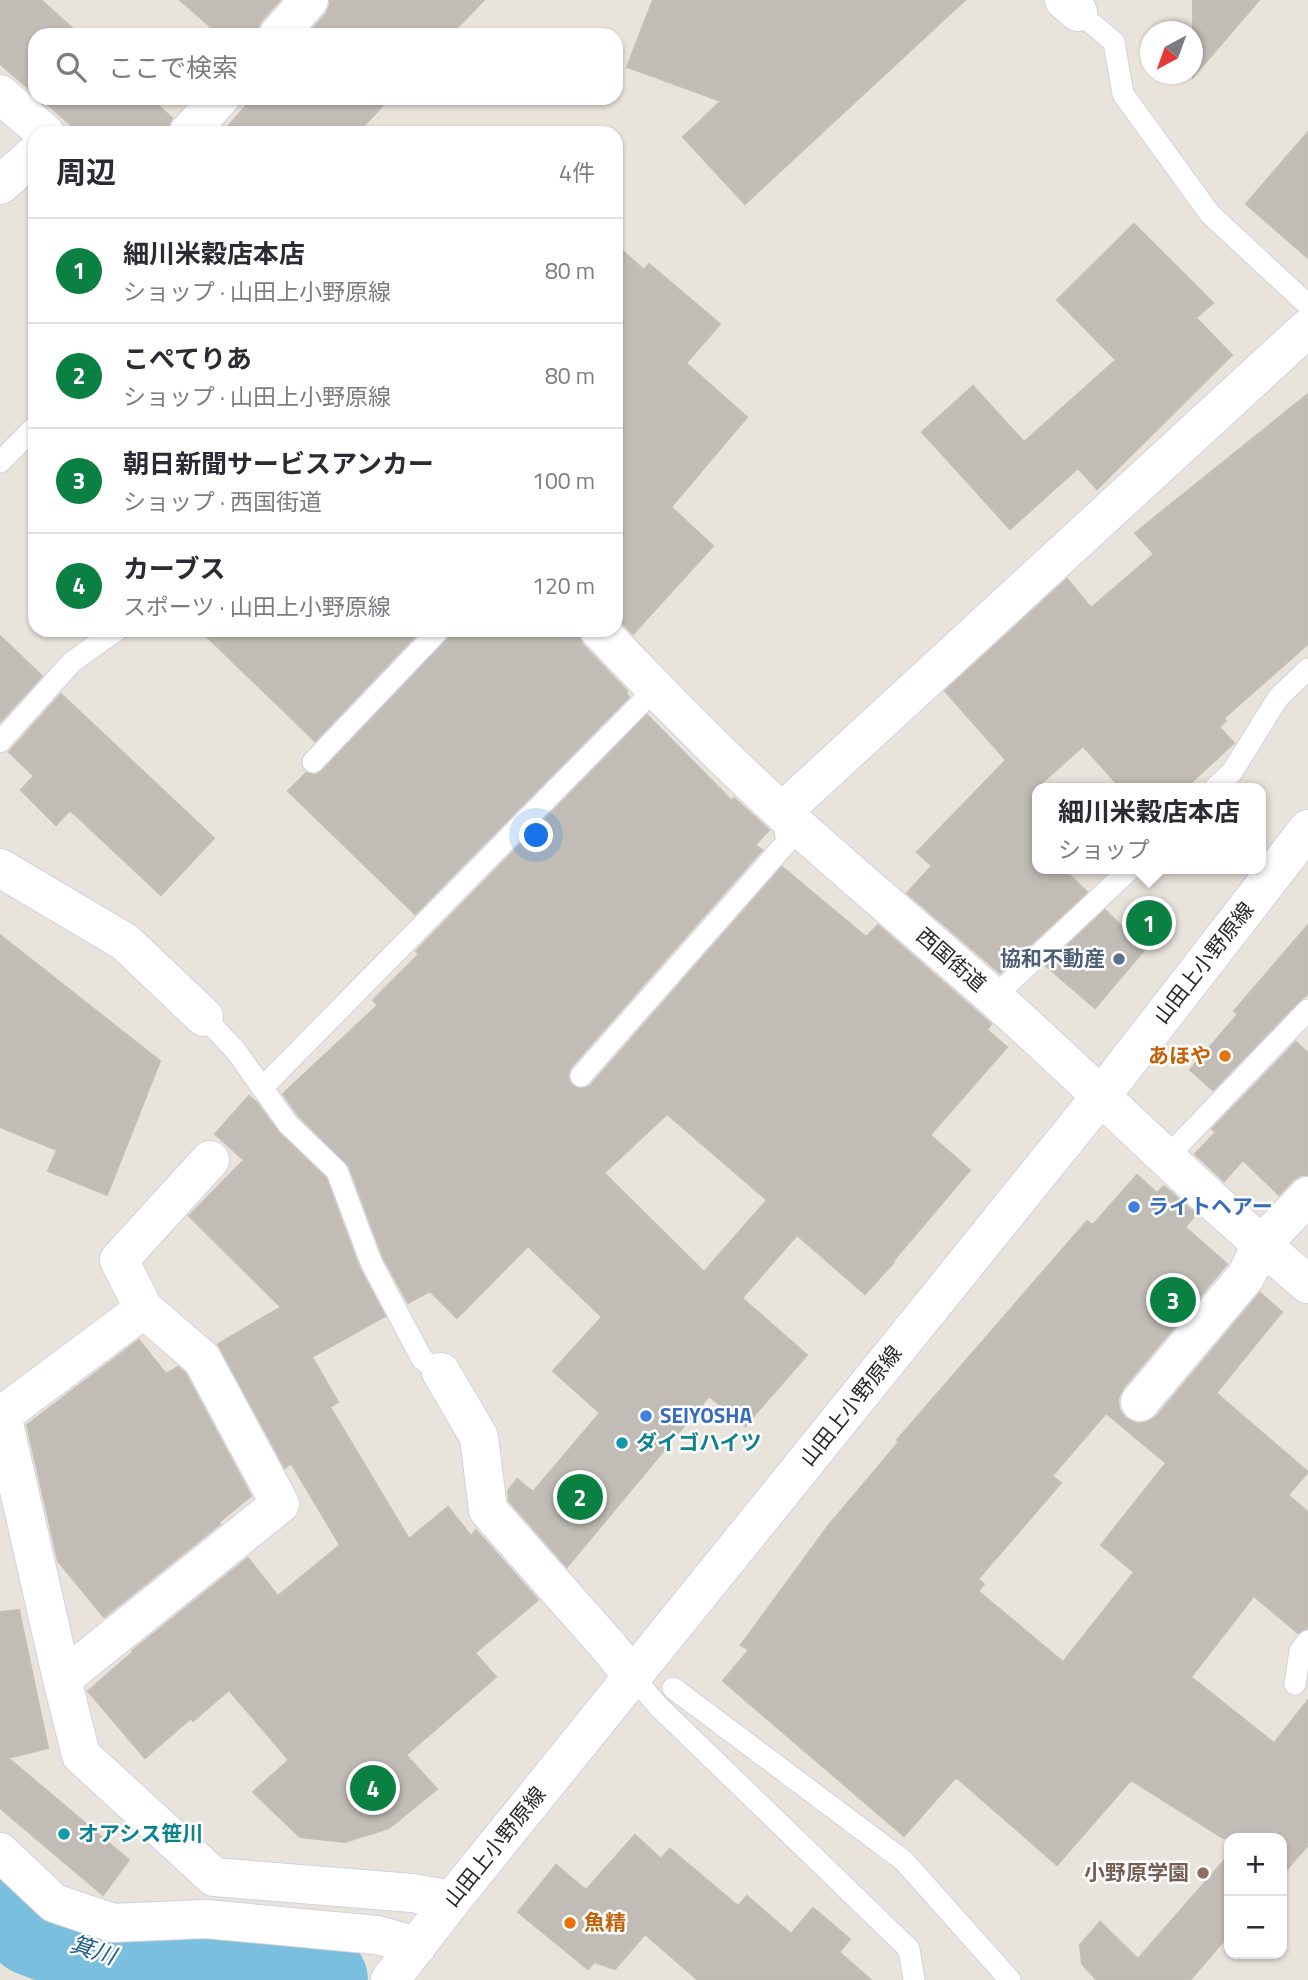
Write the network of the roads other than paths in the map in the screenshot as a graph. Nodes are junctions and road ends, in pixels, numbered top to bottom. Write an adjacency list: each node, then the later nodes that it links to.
1 (309, 0): 3 (street)
2 (1071, 6): 10 (lane)
3 (284, 28)
4 (0, 94): 6 (street)
5 (214, 105): 7 (street)
6 (37, 126)
7 (194, 126)
8 (28, 160): 9 (street)
9 (0, 185)
10 (1308, 305)
11 (1308, 328): 22 (street)
12 (28, 435): 13 (lane)
13 (0, 462)
14 (107, 637): 19 (lane)
15 (432, 637): 20 (lane)
16 (606, 637): 18 (street, 西国街道)
17 (1308, 668): 21 (lane)
18 (655, 689): 22 (street, 西国街道); 30 (lane)
19 (0, 742)
20 (313, 762)
21 (1220, 783)
22 (782, 812): 26 (street, 西国街道); 29 (lane)
23 (1308, 829): 31 (street, 山田上小野原線)
24 (0, 869): 28 (street)
25 (1125, 874): 26 (lane)
26 (994, 997): 31 (street, 西国街道)
27 (1308, 1010): 32 (lane)
28 (204, 1017): 30 (lane)
29 (580, 1076)
30 (263, 1087): 38 (lane)
31 (1101, 1096): 32 (street, 西国街道); 41 (street, 山田上小野原線)
32 (1166, 1158): 35 (street, 西国街道)
33 (209, 1160): 37 (street)
34 (1308, 1196): 35 (street)
35 (1261, 1245): 36 (street, 西国街道); 39 (street)
36 (1308, 1284)
37 (144, 1309): 42 (street); 42 (street)
38 (441, 1372): 41 (street)
39 (1140, 1402)
40 (1308, 1641): 43 (lane)
41 (633, 1677): 46 (street, 山田上小野原線); 48 (lane)
42 (62, 1679): 46 (street)
43 (1295, 1684)
44 (673, 1688): 49 (lane)
45 (0, 1852): 47 (street)
46 (452, 1899): 47 (street, 山田上小野原線)
47 (405, 1962)
48 (914, 1980)
49 (1010, 1980)

